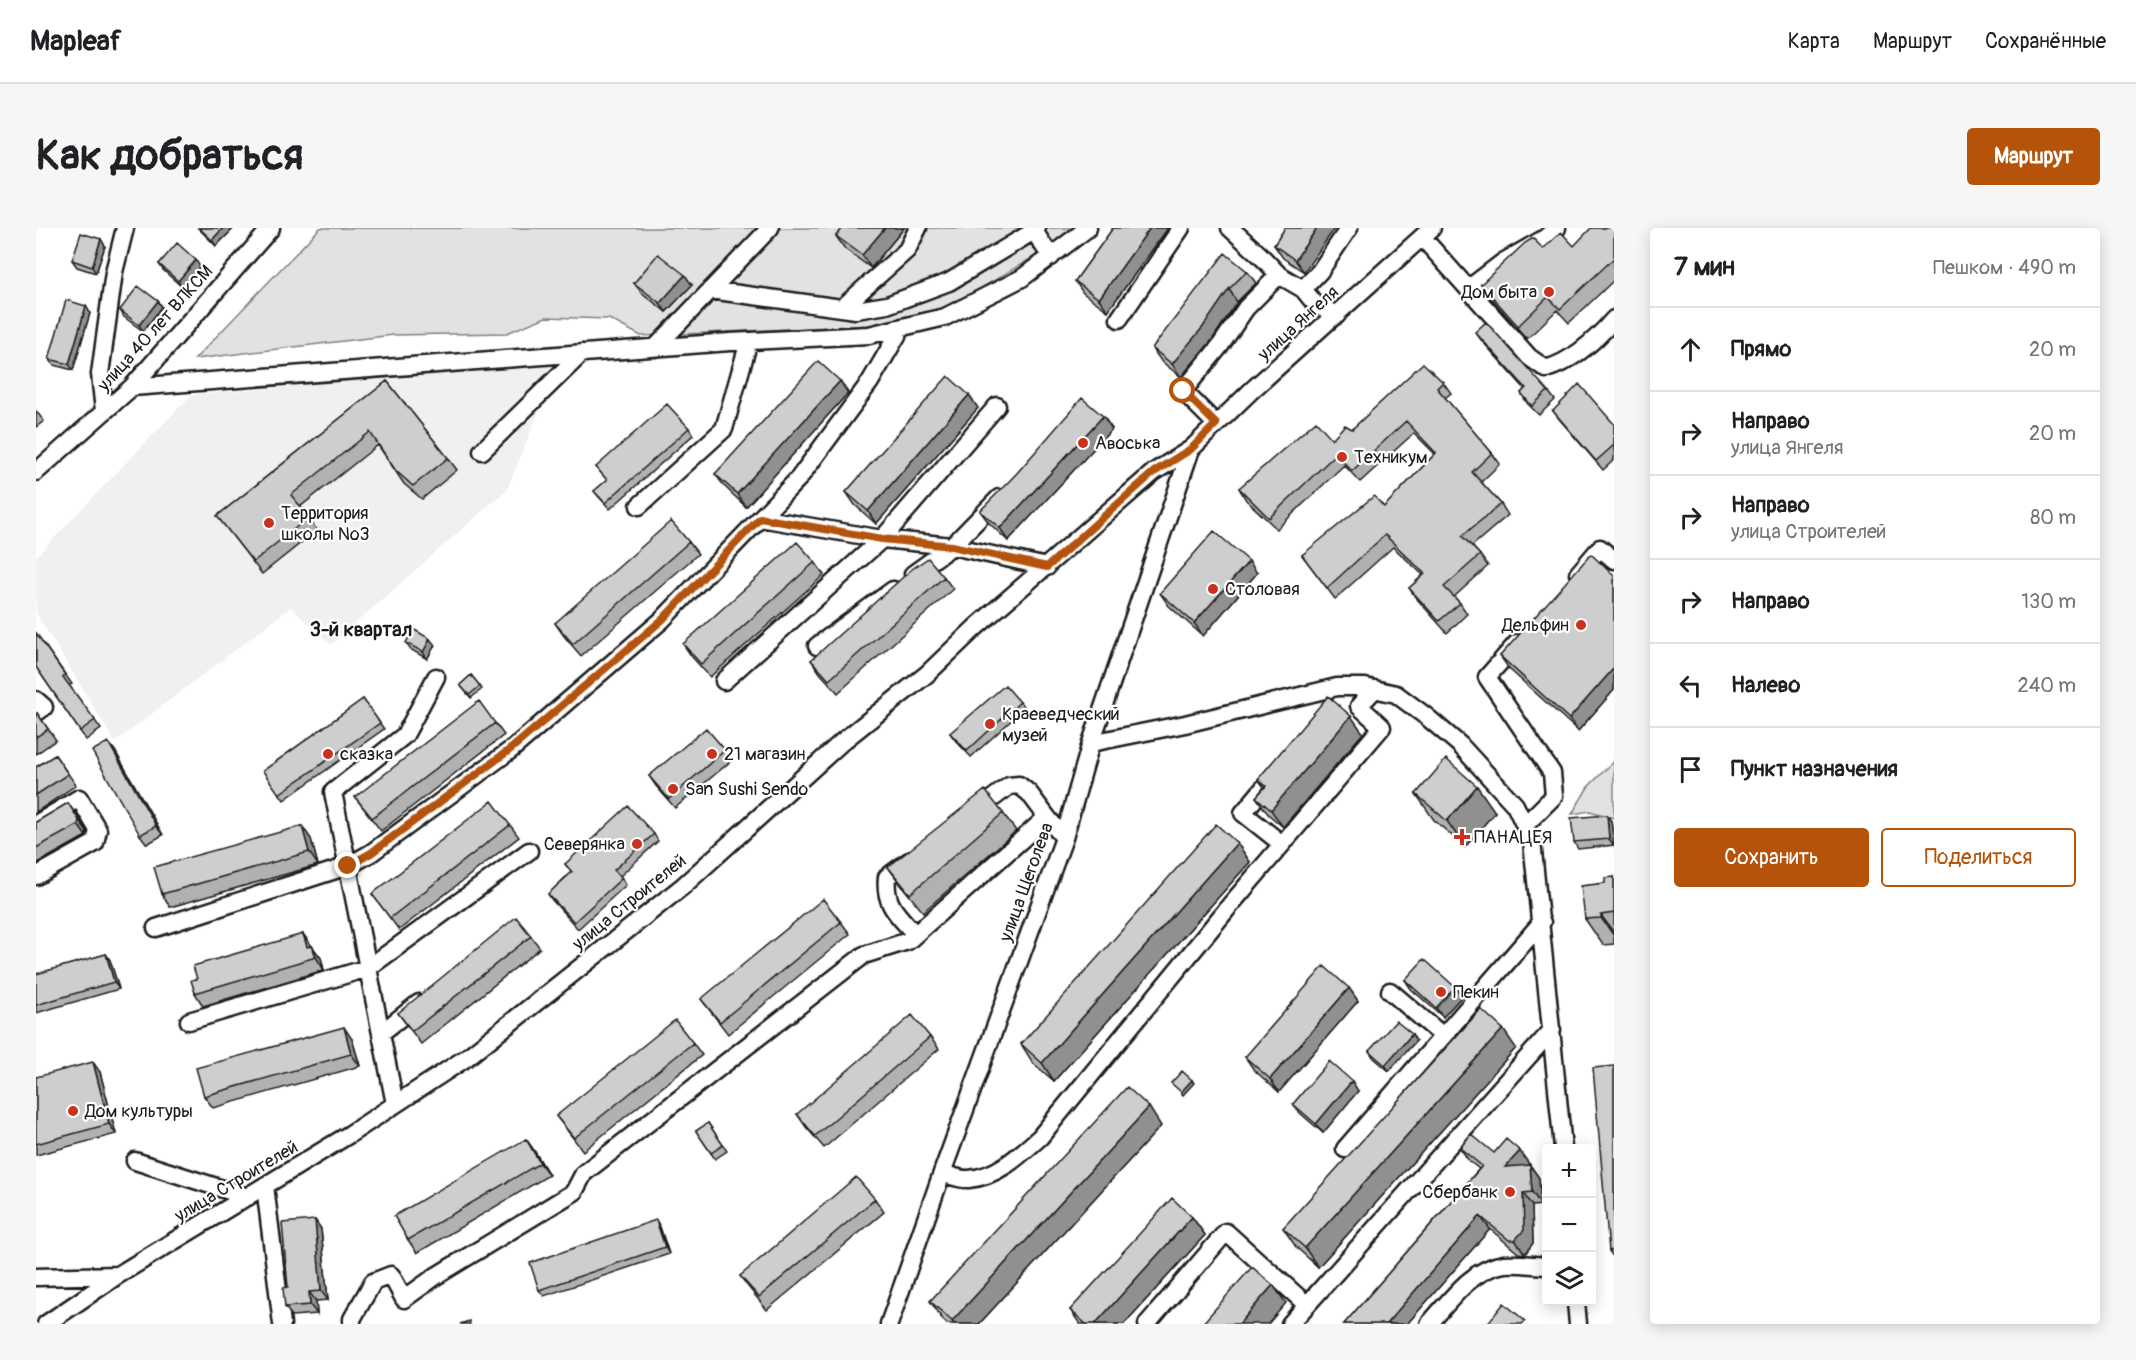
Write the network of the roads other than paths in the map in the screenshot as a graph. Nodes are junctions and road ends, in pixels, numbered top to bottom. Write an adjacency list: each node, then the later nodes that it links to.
1 (125, 228): 27 (street)
2 (271, 228): 25 (street, улица 40 лет ВЛКСМ)
3 (770, 228): 16 (street)
4 (918, 228): 17 (street)
5 (1088, 228): 12 (street)
6 (1181, 228): 19 (street)
7 (1230, 228): 13 (street)
8 (1349, 228): 15 (street)
9 (1557, 228): 14 (street)
10 (1035, 230): 12 (street); 17 (street)
11 (1427, 232): 14 (street); 18 (street, улица Янгеля)
12 (1050, 257): 21 (street)
13 (1279, 275): 15 (street); 28 (street)
14 (1469, 288): 20 (street)
15 (1303, 289): 18 (street)
16 (710, 290): 17 (street); 23 (street)
17 (842, 308)
18 (1337, 315): 28 (street, улица Янгеля)
19 (1119, 319)
20 (1614, 319)
21 (902, 327): 22 (street); 34 (street)
22 (749, 341): 23 (street); 33 (street)
23 (655, 348): 24 (street)
24 (582, 353): 25 (street); 30 (street)
25 (132, 387): 27 (street, улица 40 лет ВЛКСМ)
26 (996, 406): 35 (street)
27 (104, 411): 31 (street, улица 40 лет ВЛКСМ)
28 (1216, 424): 29 (street, улица Янгеля)
29 (1191, 449): 38 (street, улица Строителей); 49 (street, улица Щеголева)
30 (482, 451)
31 (36, 472)
32 (1010, 487): 36 (street)
33 (639, 506)
34 (760, 518): 35 (street); 59 (street)
35 (882, 539): 36 (street); 43 (street)
36 (952, 546): 38 (street); 41 (street)
37 (1614, 560): 39 (street)
38 (1047, 567): 71 (street, улица Строителей)
39 (1570, 582)
40 (1525, 634): 54 (street)
41 (817, 646)
42 (436, 677): 59 (street)
43 (724, 681)
44 (1375, 689): 47 (street); 49 (street); 54 (street)
45 (36, 700): 48 (street)
46 (1336, 702): 47 (street)
47 (1359, 706): 56 (street)
48 (36, 713)
49 (1091, 743): 55 (street, улица Щеголева)
50 (1286, 761): 56 (street)
51 (1047, 817): 52 (street); 55 (street); 63 (street)
52 (967, 818)
53 (36, 824): 60 (street)
54 (1526, 824): 61 (street)
55 (1064, 838): 75 (street, улица Щеголева)
56 (1282, 844): 75 (street)
57 (923, 850): 63 (street)
58 (530, 851): 64 (street)
59 (348, 866): 62 (street); 64 (street)
60 (36, 876)
61 (1542, 922): 68 (street); 70 (street)
62 (156, 928)
63 (915, 934): 85 (street)
64 (368, 968): 67 (street); 69 (street)
65 (1390, 991): 70 (street)
66 (427, 996): 69 (street)
67 (189, 1021)
68 (1552, 1030): 72 (street); 81 (street)
69 (381, 1033): 71 (street)
70 (1443, 1036): 73 (street)
71 (395, 1104): 76 (street, улица Строителей)
72 (1563, 1144)
73 (1346, 1149)
74 (135, 1161): 77 (street)
75 (942, 1173): 86 (street, улица Щеголева)
76 (265, 1186): 77 (street, улица Строителей); 84 (street)
77 (248, 1197): 79 (street, улица Строителей)
78 (1542, 1266): 89 (street)
79 (118, 1275): 80 (street); 83 (street, улица Строителей)
80 (36, 1277)
81 (1307, 1305): 87 (street); 88 (street)
82 (1576, 1306): 90 (street)
83 (46, 1324)
84 (282, 1324)
85 (352, 1324)
86 (889, 1324)
87 (1147, 1324)
88 (1290, 1324)
89 (1429, 1324)
90 (1578, 1324)

